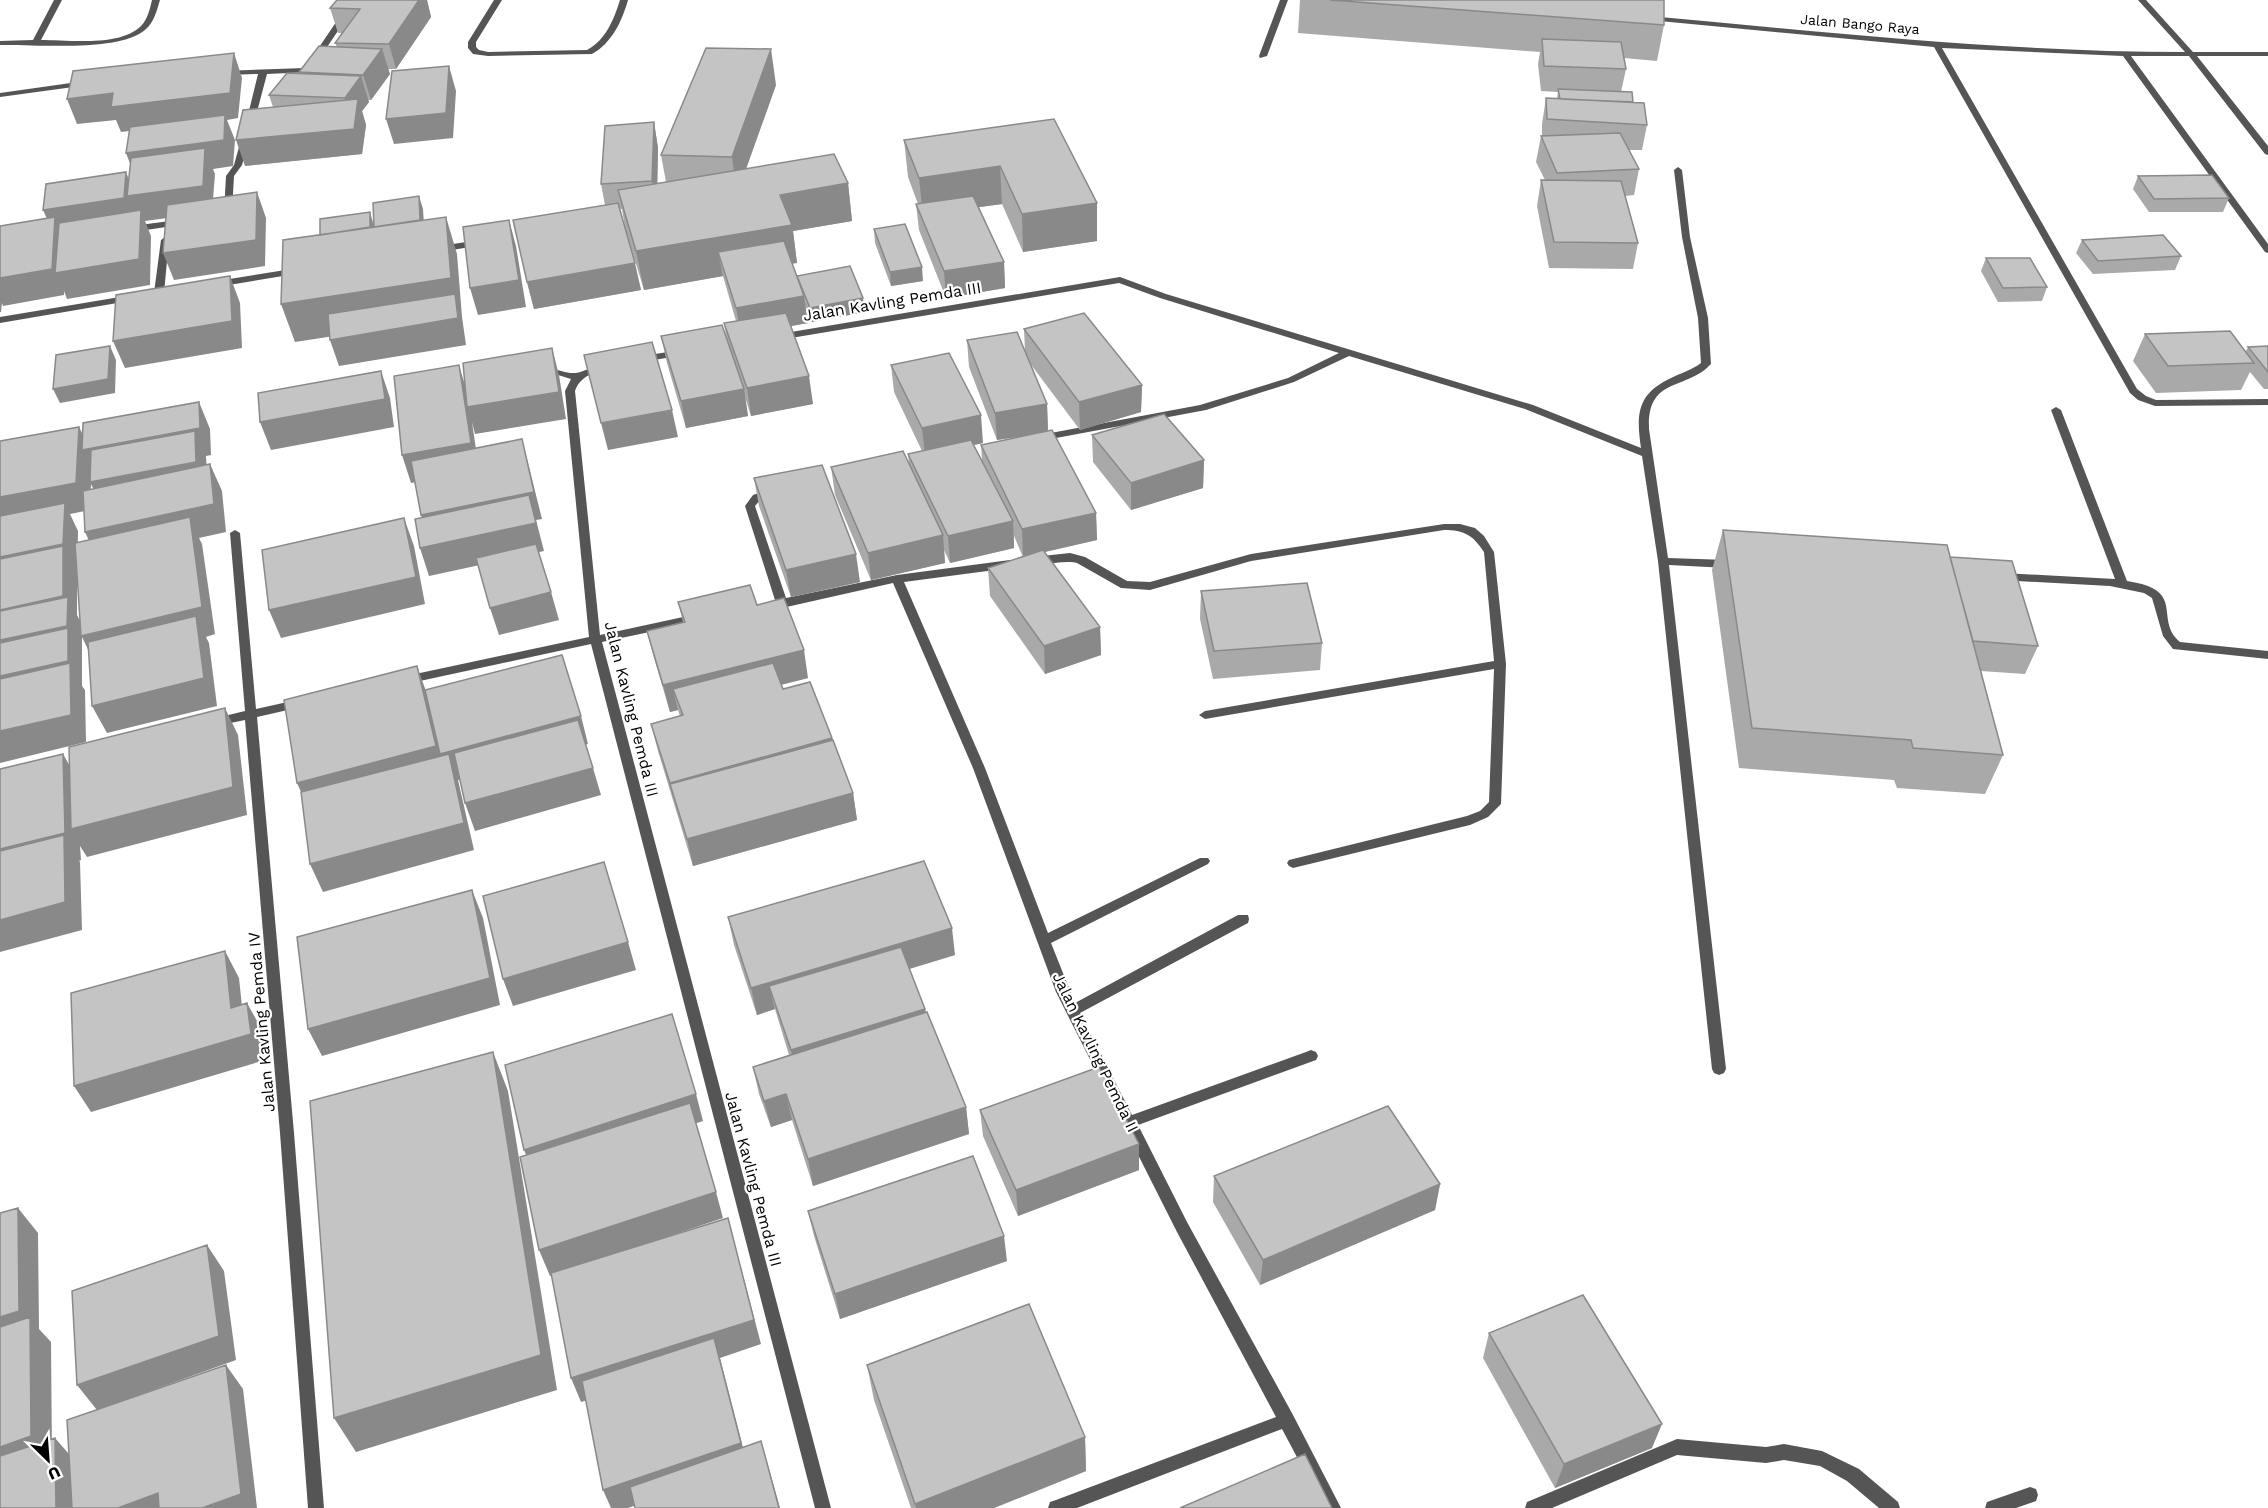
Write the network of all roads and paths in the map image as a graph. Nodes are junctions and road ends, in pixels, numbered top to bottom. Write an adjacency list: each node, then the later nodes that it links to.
1 (58, 0): 11 (street)
2 (156, 0): 11 (street)
3 (355, 0): 18 (street)
4 (498, 0): 5 (street)
5 (624, 0)
6 (1284, 0): 17 (street)
7 (2142, 0): 15 (street)
8 (1642, 9): 10 (street)
9 (1634, 16): 10 (street, Jalan Bango Raya)
10 (1646, 17): 13 (street, Jalan Bango Raya)
11 (36, 42): 12 (street)
12 (0, 43)
13 (1937, 45): 14 (street, Jalan Bango Raya); 39 (street)
14 (2125, 54): 15 (street, Jalan Bango Raya); 27 (street)
15 (2191, 54): 16 (street, Jalan Bango Raya); 22 (street)
16 (2268, 54)
17 (1263, 56)
18 (263, 72): 19 (street); 24 (street)
19 (220, 73)
20 (98, 81): 21 (street)
21 (0, 95)
22 (2268, 152)
23 (1678, 170): 42 (street)
24 (217, 214)
25 (126, 230): 32 (street)
26 (486, 241): 28 (street)
27 (2268, 250)
28 (429, 251)
29 (311, 269): 30 (street)
30 (206, 286)
31 (171, 291): 32 (street)
32 (159, 293): 33 (street)
33 (0, 320)
34 (769, 338): 36 (street, Jalan Kavling Pemda III)
35 (690, 351): 38 (street)
36 (1348, 353): 41 (street); 42 (street)
37 (536, 375): 38 (street)
38 (577, 377): 53 (street, Jalan Kavling Pemda III)
39 (2268, 402)
40 (2056, 411): 49 (street)
41 (1029, 440)
42 (1647, 454): 45 (street)
43 (780, 490): 50 (street)
44 (235, 533): 58 (street, Jalan Kavling Pemda IV)
45 (1663, 561): 46 (street); 67 (street)
46 (1745, 565)
47 (1992, 577): 49 (street)
48 (897, 579): 50 (street); 55 (street); 64 (street, Jalan Kavling Pemda II)
49 (2122, 583): 54 (street)
50 (782, 604): 51 (street)
51 (762, 606)
52 (708, 616): 53 (street)
53 (595, 639): 56 (street); 72 (street, Jalan Kavling Pemda III)
54 (2268, 655)
55 (1500, 664): 59 (street); 62 (street)
56 (389, 684)
57 (309, 701): 58 (street)
58 (251, 714): 60 (street); 71 (street, Jalan Kavling Pemda IV)
59 (1205, 715)
60 (206, 724)
61 (1204, 861): 64 (street)
62 (1293, 863)
63 (1243, 919): 65 (street)
64 (1044, 941): 65 (street, Jalan Kavling Pemda II)
65 (1072, 1011): 68 (street, Jalan Kavling Pemda II)
66 (1311, 1056): 68 (street)
67 (1719, 1069)
68 (1130, 1122): 69 (street, Jalan Kavling Pemda II)
69 (1287, 1419): 73 (street); 74 (street, Jalan Kavling Pemda II)
70 (2030, 1495): 77 (street)
71 (316, 1508)
72 (823, 1508)
73 (1056, 1508)
74 (1333, 1508)
75 (1533, 1508): 76 (street)
76 (1892, 1508)
77 (1993, 1508)

